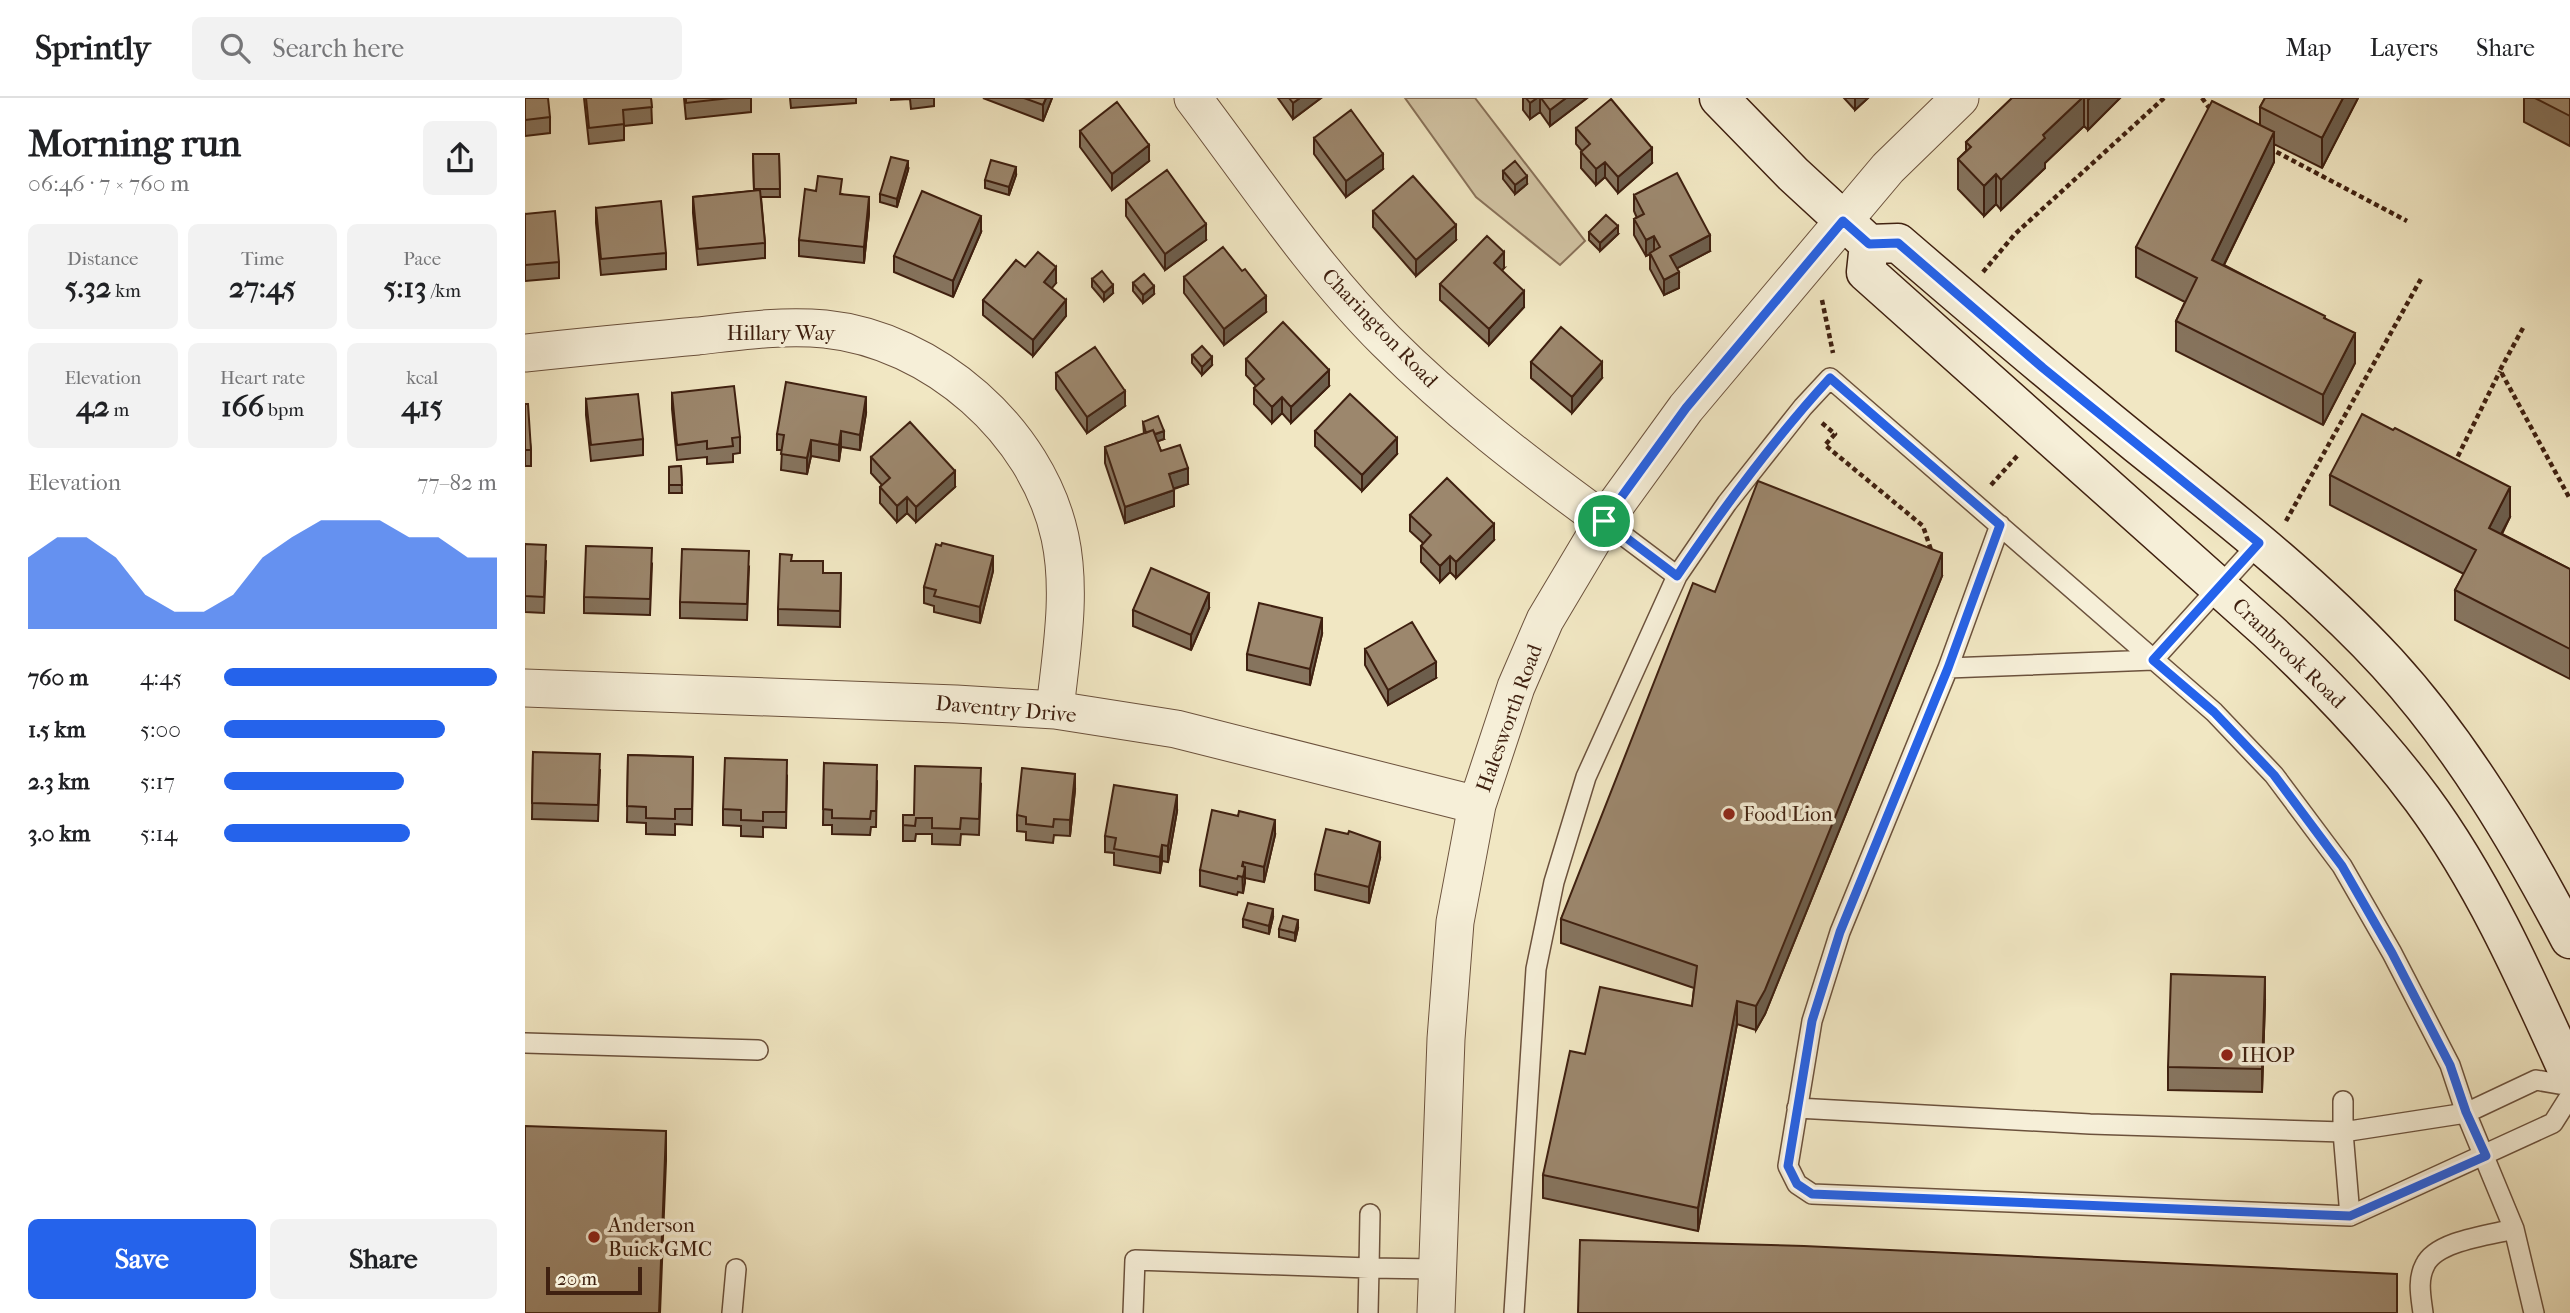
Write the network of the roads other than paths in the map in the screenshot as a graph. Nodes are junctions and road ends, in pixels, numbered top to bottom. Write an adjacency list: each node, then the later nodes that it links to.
1 (1193, 98): 6 (street, Charington Road)
2 (1719, 98): 4 (street)
3 (1960, 98): 4 (street, Halesworth Road)
4 (1856, 233): 6 (street, Halesworth Road); 8 (street); 10 (street, Cranbrook Road)
5 (525, 353): 14 (street, Hillary Way)
6 (1604, 521): 9 (lane); 15 (street, Halesworth Road)
7 (2000, 525): 9 (lane); 11 (lane); 12 (lane)
8 (2259, 543): 10 (lane); 16 (street)
9 (1677, 576): 37 (lane)
10 (2220, 586): 11 (lane); 19 (street, Cranbrook Road)
11 (2153, 660): 12 (lane); 24 (lane)
12 (1948, 668): 23 (lane)
13 (525, 688): 14 (street, Daventry Drive)
14 (1055, 710): 15 (street, Daventry Drive)
15 (1478, 805): 32 (street, Halesworth Road)
16 (2570, 940)
17 (525, 1043): 18 (lane)
18 (758, 1051)
19 (2570, 1076)
20 (2570, 1086): 24 (lane)
21 (2570, 1096): 26 (lane)
22 (2343, 1101): 25 (lane)
23 (1797, 1108): 25 (lane); 28 (lane)
24 (2466, 1112): 25 (lane); 26 (lane)
25 (2343, 1132): 28 (lane)
26 (2486, 1156): 28 (lane); 29 (lane)
27 (1370, 1214): 30 (lane)
28 (2350, 1216)
29 (2514, 1228): 38 (lane); 39 (lane)
30 (1369, 1268): 32 (lane); 34 (lane); 35 (lane)
31 (736, 1269): 33 (lane)
32 (1438, 1269): 36 (street, Halesworth Road)
33 (732, 1313)
34 (1133, 1313)
35 (1368, 1313)
36 (1436, 1313)
37 (1514, 1313)
38 (2423, 1313)
39 (2535, 1313)

